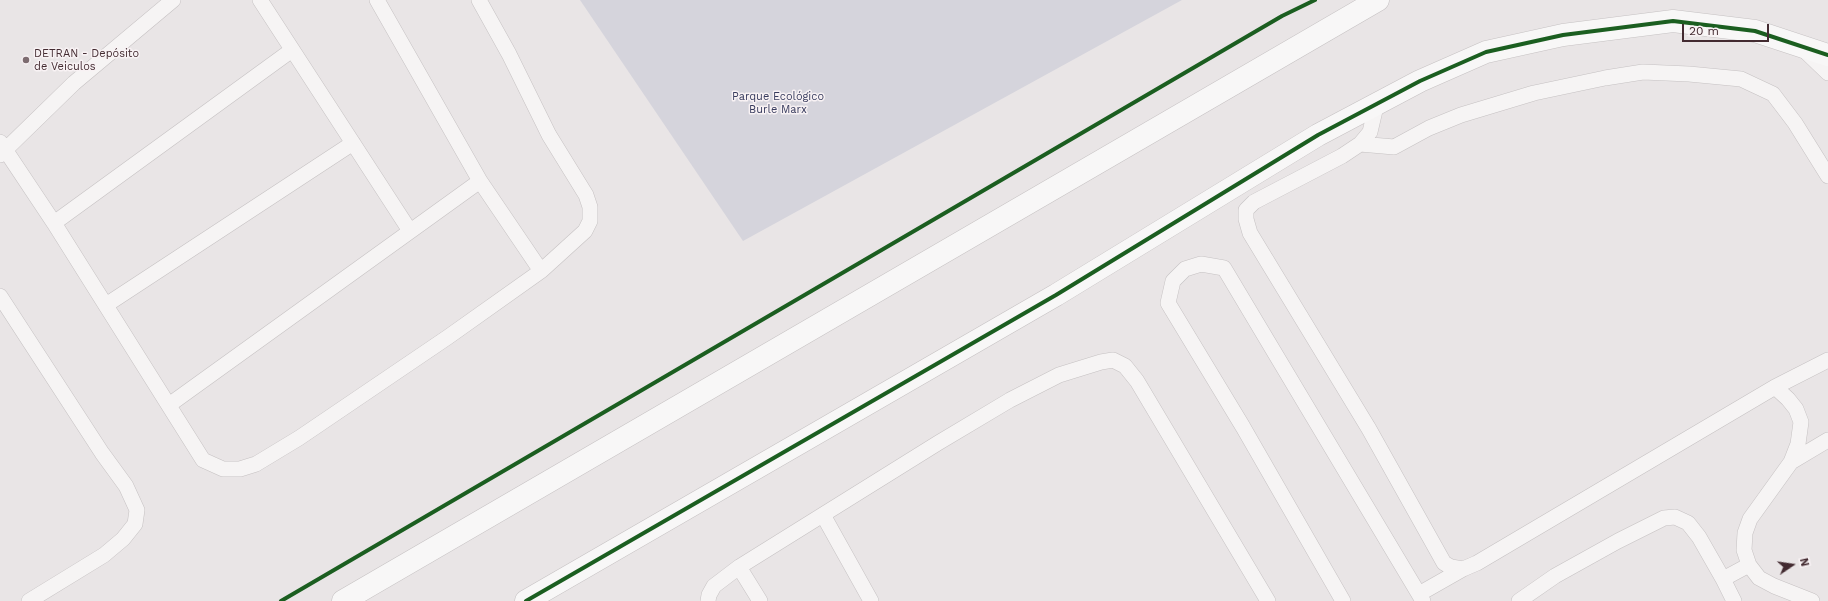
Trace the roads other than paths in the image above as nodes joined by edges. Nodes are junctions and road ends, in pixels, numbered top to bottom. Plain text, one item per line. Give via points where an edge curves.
1 (173, 0) edge
2 (260, 0) edge
3 (377, 0) edge
4 (479, 0) edge
5 (1378, 0) edge
6 (1799, 45) junction
7 (292, 50) junction
8 (1828, 55) edge
9 (1828, 73) edge
10 (1377, 102) junction
11 (354, 143) junction
12 (1360, 144) junction
13 (2, 149) edge
14 (1828, 176) edge
15 (480, 181) junction
16 (54, 222) junction
17 (410, 231) junction
18 (541, 272) junction
19 (0, 296) edge
20 (106, 305) junction
21 (1828, 360) edge
22 (1775, 387) junction
23 (169, 405) junction
24 (1828, 440) edge
25 (1791, 462) junction
26 (823, 515) junction
27 (427, 551) junction
28 (1749, 565) junction
29 (739, 567) junction
30 (1463, 569) junction
31 (1723, 579) junction
32 (1421, 598) edge
33 (29, 601) edge
34 (343, 601) edge
35 (360, 601) edge
36 (526, 601) edge
37 (708, 601) edge
38 (760, 601) edge
39 (871, 601) edge
40 (1268, 601) edge
41 (1343, 601) edge
42 (1519, 601) edge
43 (1734, 601) edge
44 (1812, 601) edge

1 - 13 lane via 74,83
2 - 7 lane
3 - 15 lane
4 - 18 lane via 549,135 580,183 590,207 590,221 585,231
5 - 27 street
6 - 8 street
6 - 9 lane
6 - 10 street via 1756,31 1673,20 1564,35 1486,52
7 - 11 lane
7 - 16 lane
10 - 12 lane via 1370,132
10 - 36 street via 1318,135 1056,295
11 - 17 lane
11 - 20 lane
12 - 14 lane via 1394,147 1429,128 1461,115 1534,93 1643,72 1689,74 1741,79 1773,94 1795,123
12 - 30 lane via 1254,202 1246,210 1248,226 1369,429 1444,563
13 - 16 lane
15 - 17 lane
15 - 18 lane
16 - 20 lane
17 - 23 lane
18 - 23 lane via 409,364 256,464 240,469 223,469 203,460
19 - 33 lane via 126,486 136,510 135,524 123,539 104,555
20 - 23 lane
21 - 22 lane
22 - 25 lane via 1796,409 1801,422 1798,444
22 - 30 lane
24 - 25 lane
25 - 28 lane via 1747,526 1744,550
26 - 29 lane
26 - 39 lane
26 - 40 lane via 990,411 1059,375 1112,360 1125,366 1137,381
27 - 34 street
27 - 35 street
28 - 31 lane
28 - 44 lane via 1760,578
29 - 37 lane via 714,586
29 - 38 lane
30 - 32 lane
31 - 42 lane via 1688,523 1675,517 1664,518 1555,576
31 - 43 lane
32 - 41 lane via 1224,268 1202,264 1186,269 1174,282 1168,303

